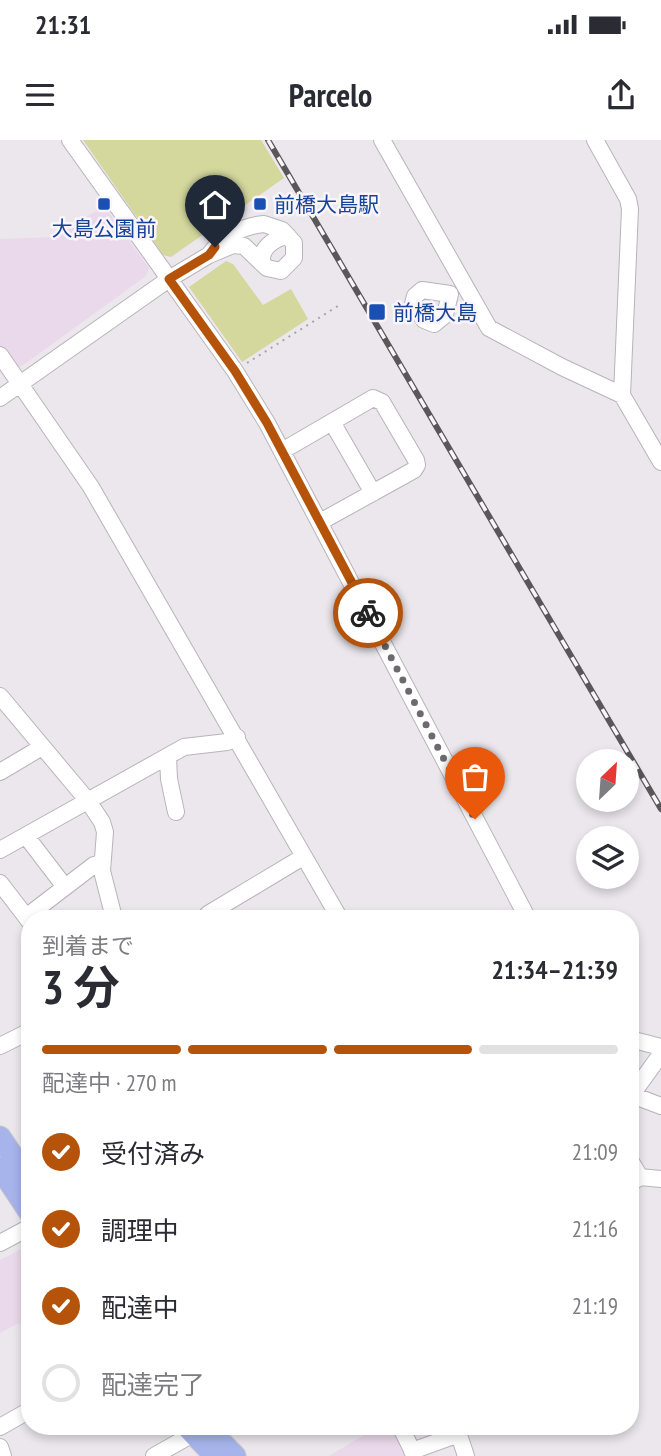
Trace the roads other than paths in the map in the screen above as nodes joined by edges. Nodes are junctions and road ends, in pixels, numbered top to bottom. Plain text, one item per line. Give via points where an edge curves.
1 (70, 140) edge
2 (382, 140) edge
3 (595, 140) edge
4 (288, 236) junction
5 (209, 255) junction
6 (262, 263) junction
7 (169, 279) junction
8 (0, 355) edge
9 (19, 385) junction
10 (622, 395) junction
11 (0, 398) edge
12 (332, 422) junction
13 (282, 451) junction
14 (661, 462) edge
15 (373, 493) junction
16 (320, 522) junction
17 (0, 697) edge
18 (237, 737) junction
19 (42, 747) junction
20 (168, 757) junction
21 (0, 772) edge
22 (88, 800) junction
23 (176, 812) dead end
24 (26, 836) junction
25 (0, 850) edge
26 (303, 857) junction
27 (102, 863) junction
28 (0, 883) edge
29 (65, 887) junction
30 (21, 910) edge
31 (38, 910) edge
32 (112, 910) edge
33 (215, 910) edge
34 (335, 910) edge
35 (523, 910) edge
36 (21, 1036) edge
37 (639, 1041) edge
38 (0, 1046) edge
39 (661, 1047) edge
40 (661, 1054) edge
41 (639, 1085) edge
42 (639, 1099) edge
43 (661, 1106) edge
44 (0, 1138) edge
45 (0, 1168) edge
46 (21, 1168) edge
47 (661, 1179) edge
48 (639, 1181) edge
49 (21, 1200) edge
50 (21, 1232) edge
51 (0, 1243) edge
52 (21, 1415) edge
53 (0, 1427) edge
54 (186, 1435) edge
55 (199, 1435) edge
56 (204, 1435) edge
57 (404, 1435) edge
58 (448, 1435) edge
59 (460, 1435) edge
60 (0, 1447) edge
61 (413, 1453) edge
62 (3, 1456) edge
63 (154, 1456) edge
64 (215, 1456) edge
65 (235, 1456) edge
66 (466, 1456) edge

1 - 7 street
2 - 10 street via 432,223 457,290 489,328
3 - 10 street via 630,209
4 - 5 street via 276,227 251,225
4 - 6 street via 278,237 268,246
4 - 6 street via 296,252 291,263 276,272
5 - 6 street via 229,246 244,246
5 - 7 street
7 - 9 street
7 - 13 street via 235,371
8 - 9 street
9 - 11 street
9 - 18 street via 91,486
10 - 14 street
12 - 13 street
12 - 15 street
12 - 15 street via 370,399 379,400 416,460 414,470
13 - 16 street
15 - 16 street
16 - 35 street
17 - 19 street
18 - 20 street via 187,746
18 - 26 street
19 - 21 street
19 - 22 street
20 - 22 street
20 - 23 street
22 - 24 street
22 - 27 street via 105,828
24 - 25 street
24 - 29 street
26 - 33 street
26 - 34 street
27 - 29 street
27 - 32 street
28 - 30 street
29 - 31 street
36 - 38 street
37 - 39 street
40 - 41 street
42 - 43 street
44 - 46 main road
45 - 49 main road
47 - 48 street
50 - 51 street
52 - 53 street
54 - 63 street
55 - 64 main road
56 - 65 main road
57 - 61 street
58 - 61 street
59 - 66 street
60 - 62 street

